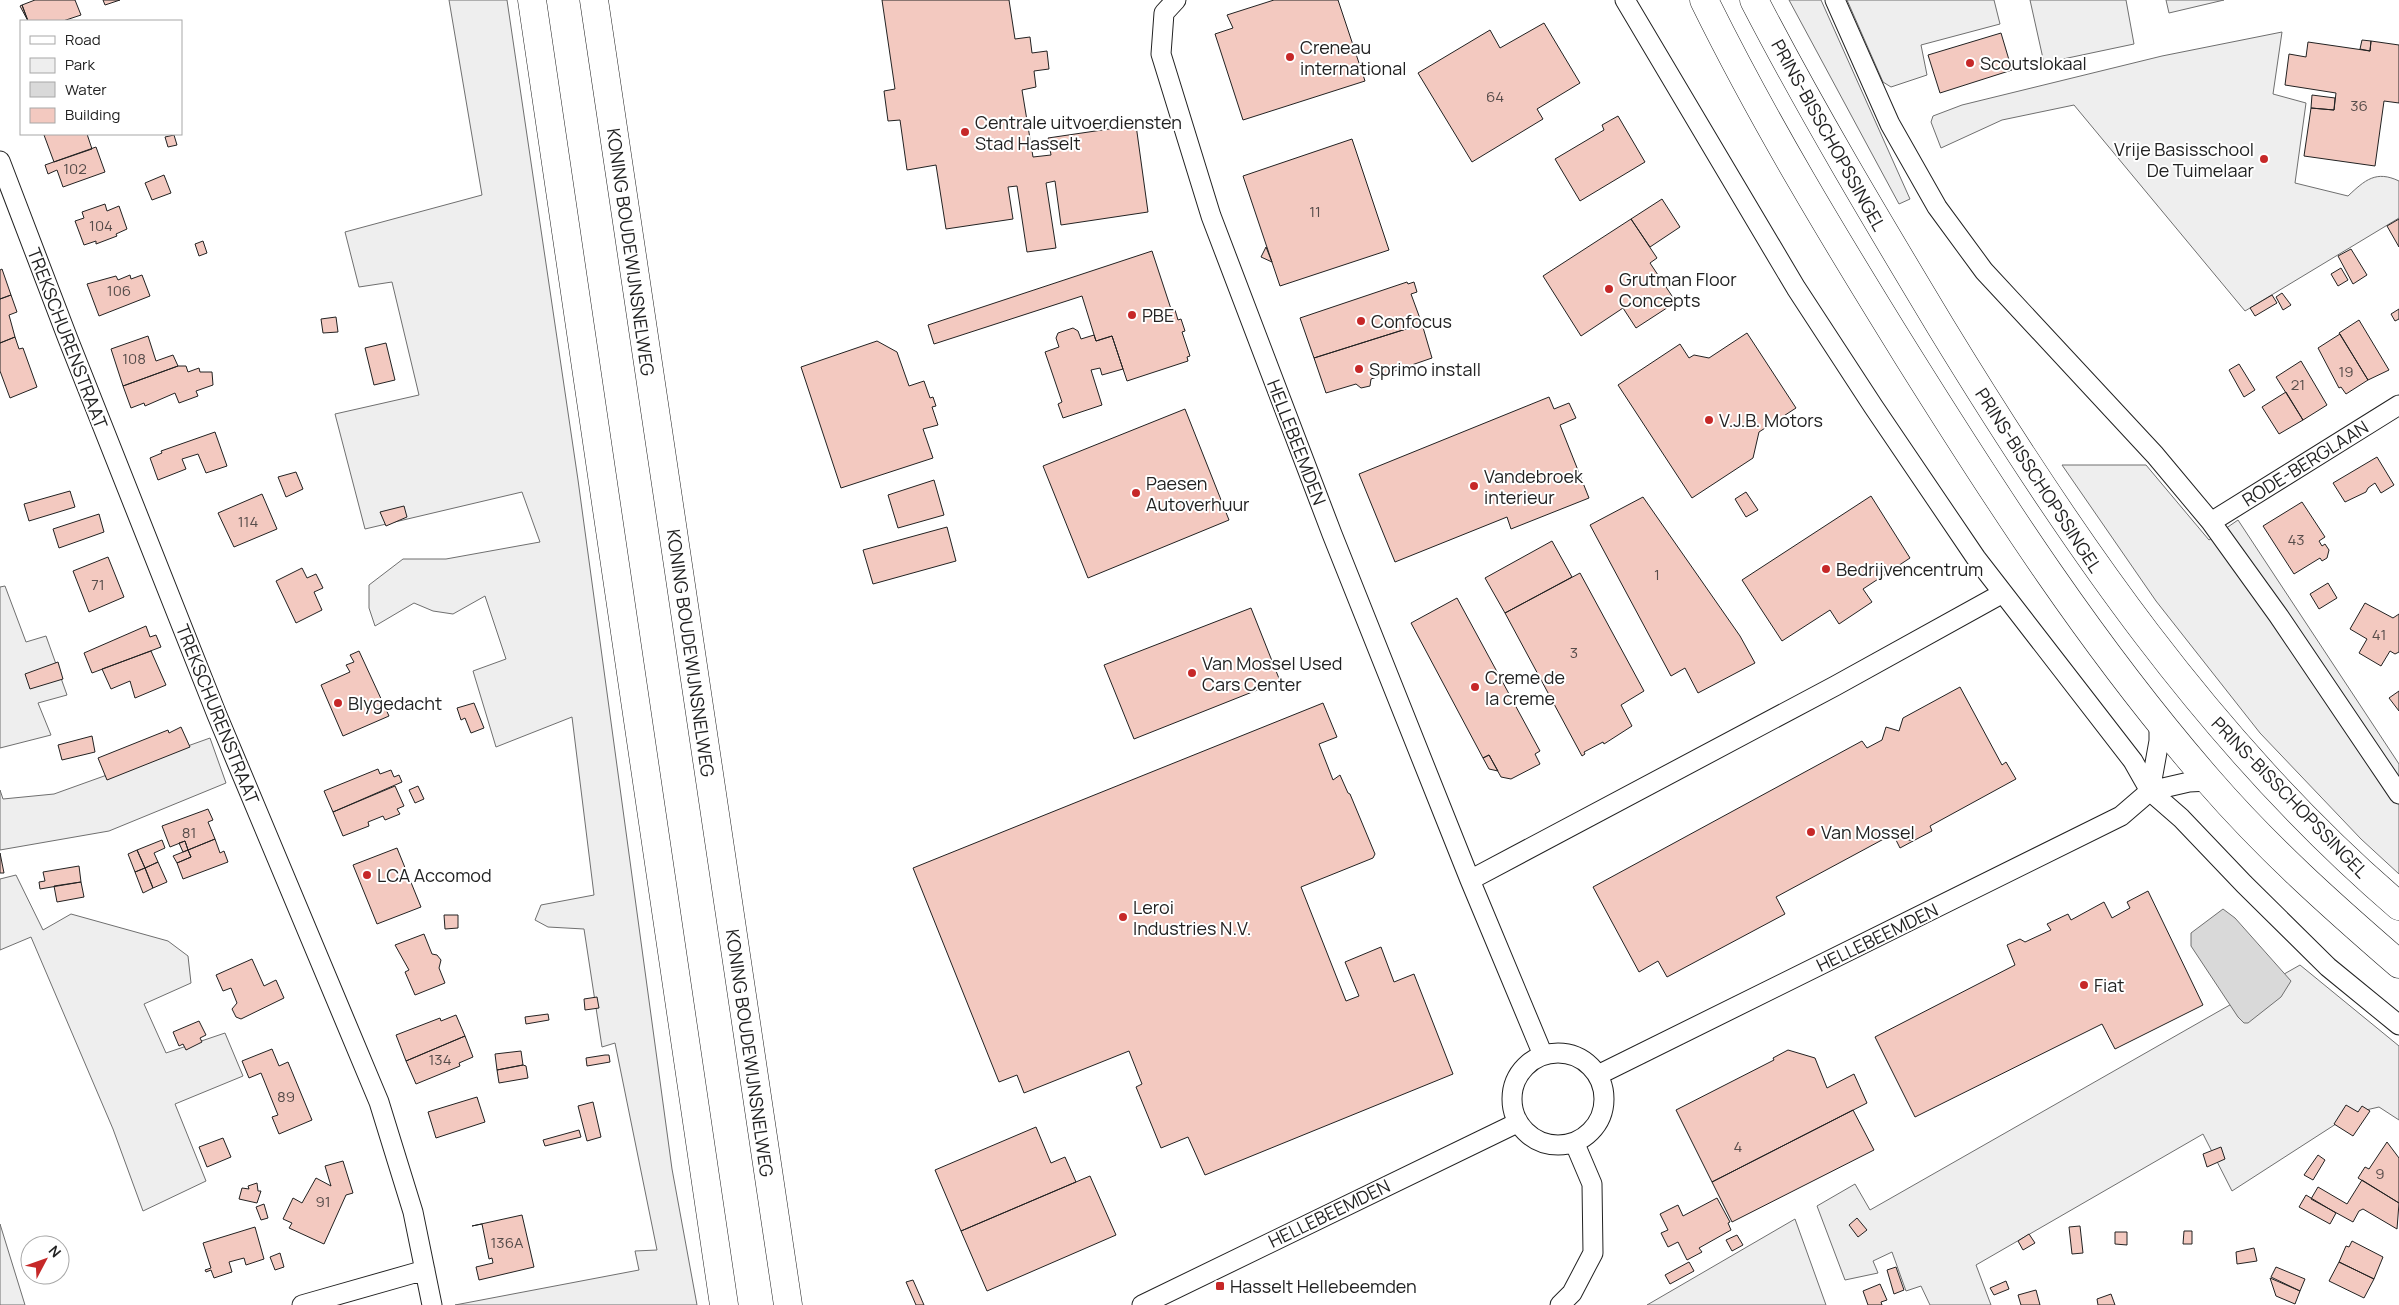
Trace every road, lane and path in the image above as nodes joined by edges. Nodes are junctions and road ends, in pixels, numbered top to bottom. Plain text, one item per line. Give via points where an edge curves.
1 (532, 0) edge
2 (594, 0) edge
3 (1176, 0) edge
4 (1624, 0) edge
5 (1704, 0) edge
6 (1754, 0) edge
7 (1835, 0) edge
8 (0, 160) edge
9 (2399, 405) edge
10 (2211, 522) junction
11 (2003, 593) junction
12 (2159, 720) junction
13 (2209, 781) junction
14 (2150, 792) junction
15 (2399, 794) edge
16 (1470, 880) junction
17 (2399, 906) edge
18 (2399, 964) edge
19 (2399, 1026) edge
20 (1543, 1055) junction
21 (1598, 1075) junction
22 (1517, 1123) junction
23 (1575, 1144) junction
24 (425, 1270) junction
25 (302, 1305) edge
26 (432, 1305) edge
27 (724, 1305) edge
28 (788, 1305) edge
29 (1142, 1305) edge
30 (1560, 1305) edge

1 - 27 highway
2 - 28 highway, KONING BOUDEWIJNSNELWEG
3 - 16 street, HELLEBEEMDEN via 1164,13 1161,54 1211,216 1332,534
4 - 11 street via 1796,288 1953,526
5 - 12 highway via 1727,48 1851,265 1978,470 2107,653
6 - 17 highway, PRINS-BISSCHOPSSINGEL via 1869,208 1999,421 2105,580 2222,729 2356,868
7 - 10 street via 1890,124 1938,207 1984,271 2155,455
8 - 24 street, TREKSCHURENSTRAAT via 213,706 379,1102 413,1212
9 - 10 street, RODE-BERGLAAN
10 - 15 street
11 - 14 street via 2133,761
11 - 16 street
12 - 13 highway
12 - 14 street via 2158,749
13 - 14 street via 2189,782
13 - 18 highway via 2317,893
14 - 19 street via 2181,818 2328,967
14 - 21 street, HELLEBEEMDEN via 2121,816
16 - 20 street, HELLEBEEMDEN
20 - 21 street via 1558,1052 1574,1055 1588,1063
20 - 22 street via 1526,1065 1514,1082 1511,1103
21 - 23 street via 1605,1094 1603,1115 1592,1132
22 - 23 street via 1532,1139 1553,1146
22 - 29 street, HELLEBEEMDEN
23 - 30 street via 1592,1184 1593,1253 1572,1293
24 - 25 street
24 - 26 street, TREKSCHURENSTRAAT

